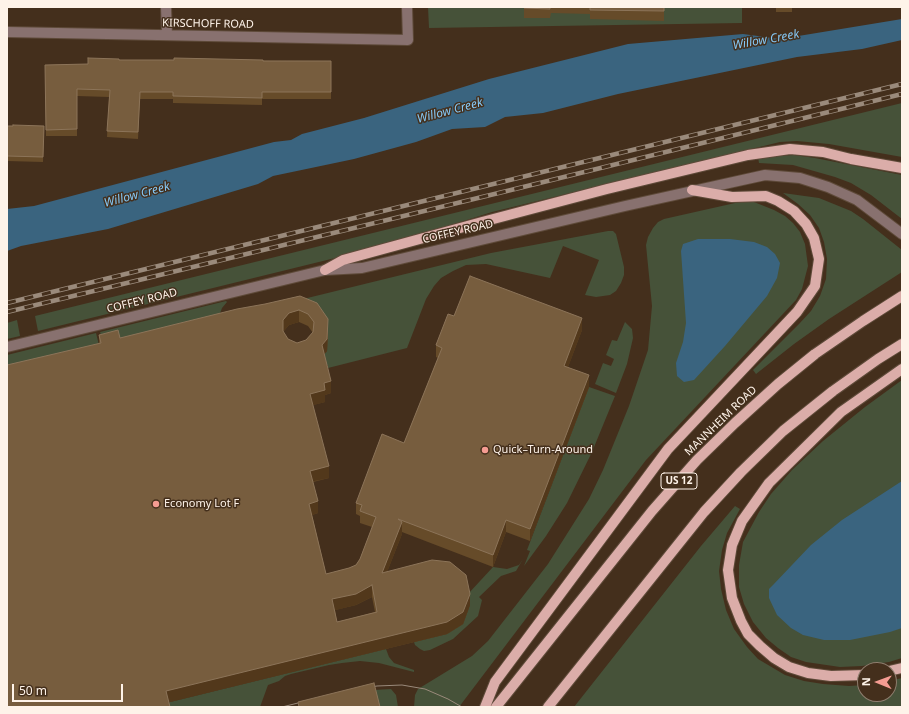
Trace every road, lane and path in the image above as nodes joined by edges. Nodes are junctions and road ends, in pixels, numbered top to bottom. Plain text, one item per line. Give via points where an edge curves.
1 (166, 7) edge
2 (407, 7) edge
3 (7, 32) edge
4 (167, 35) junction
5 (902, 168) edge
6 (692, 190) junction
7 (902, 234) edge
8 (325, 270) junction
9 (902, 296) edge
10 (902, 344) edge
11 (7, 347) edge
12 (902, 369) edge
13 (857, 675) edge
14 (485, 707) edge
15 (496, 707) edge
16 (548, 707) edge

1 - 4 street
2 - 4 street, KIRSCHOFF ROAD via 408,40
3 - 4 street, KIRSCHOFF ROAD
5 - 8 main road via 823,152 790,149 748,155 475,224 343,260
6 - 7 street, COFFEY ROAD via 765,175 800,178 857,200
6 - 8 street, COFFEY ROAD via 362,268
6 - 14 main road via 732,197 766,196 794,211 814,238 819,259 815,286 797,312 668,449 495,682
8 - 11 street, COFFEY ROAD
9 - 15 main road, MANNHEIM ROAD / US 12 via 815,354 778,384 697,460 652,511
10 - 16 main road via 833,391 783,431 741,472 704,512
12 - 13 main road via 841,412 769,483 742,521 732,545 728,570 732,598 741,621 748,634 774,658 789,667 808,673

